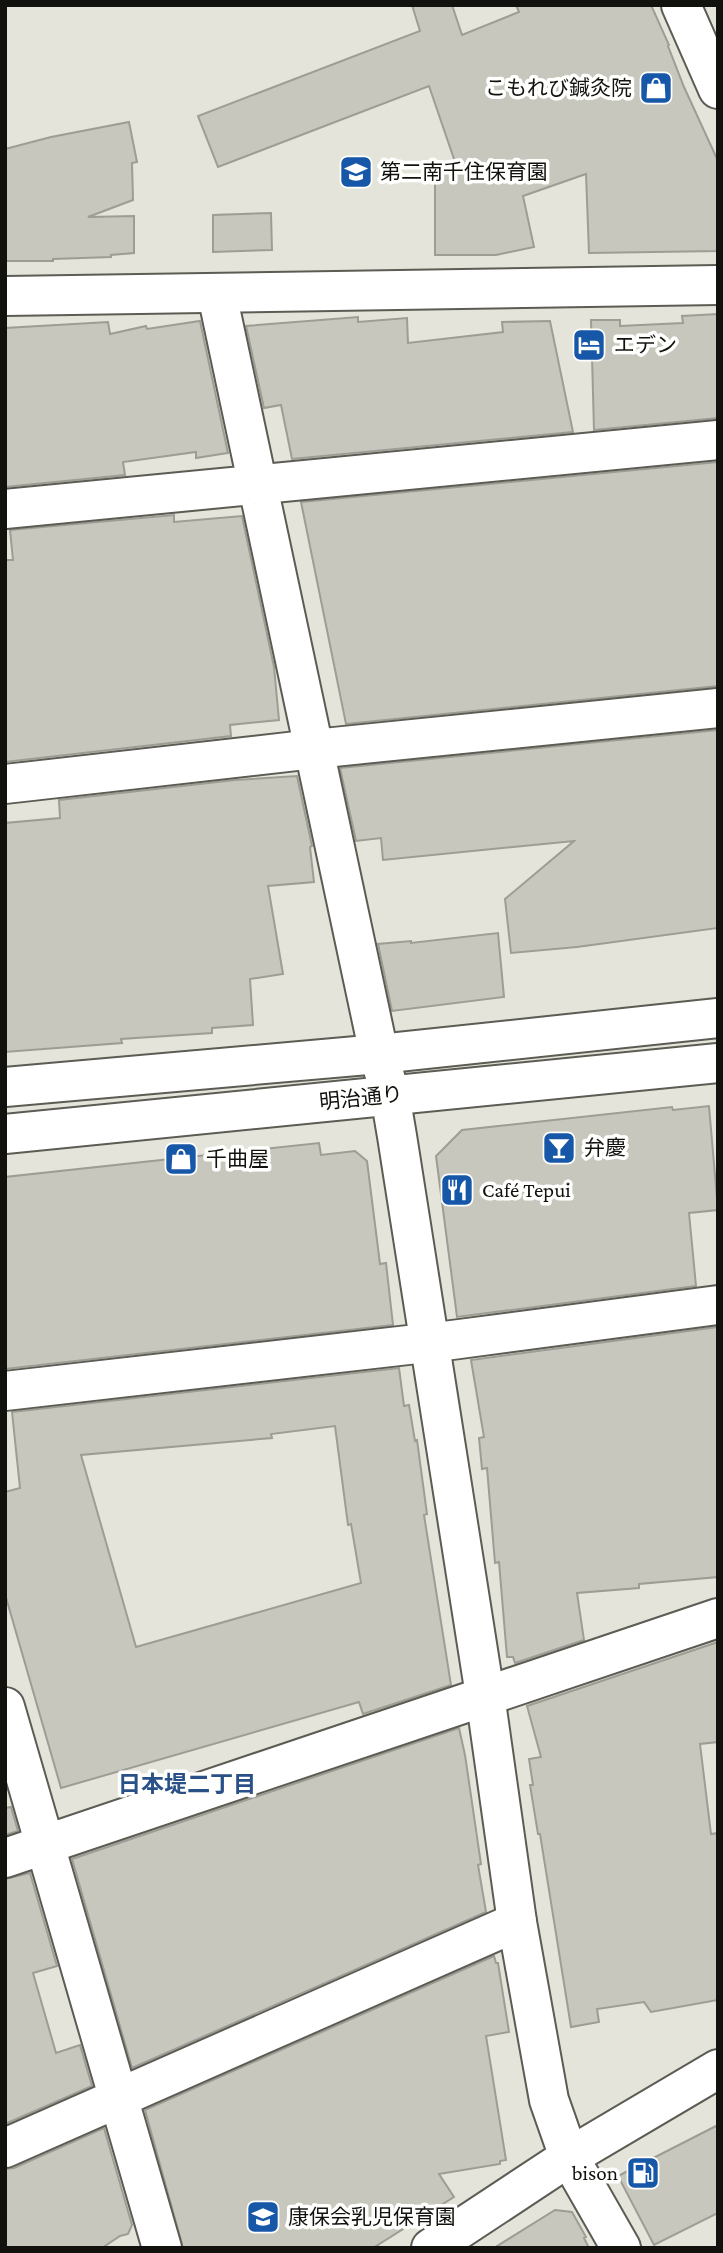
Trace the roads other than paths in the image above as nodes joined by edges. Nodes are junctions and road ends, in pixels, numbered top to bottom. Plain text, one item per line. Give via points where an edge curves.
1 (681, 5) edge
2 (718, 89) edge
3 (718, 285) edge
4 (217, 294) junction
5 (5, 296) edge
6 (718, 440) edge
7 (258, 486) junction
8 (5, 509) edge
9 (718, 708) edge
10 (314, 749) junction
11 (5, 784) edge
12 (718, 1017) edge
13 (379, 1054) junction
14 (718, 1063) edge
15 (5, 1087) edge
16 (390, 1095) junction
17 (5, 1134) edge
18 (718, 1305) edge
19 (429, 1342) junction
20 (5, 1391) edge
21 (718, 1618) edge
22 (485, 1695) junction
23 (5, 1707) edge
24 (46, 1845) junction
25 (5, 1858) edge
26 (517, 1922) junction
27 (718, 2069) edge
28 (119, 2097) junction
29 (5, 2148) edge
30 (569, 2157) junction
31 (162, 2248) edge
32 (431, 2248) edge
33 (621, 2248) edge

1 - 2 street
3 - 4 street
4 - 5 street
4 - 7 street
6 - 7 street
7 - 8 street
7 - 10 street
9 - 10 street
10 - 11 street
10 - 13 street
12 - 13 street, 明治通り
13 - 15 street, 明治通り
13 - 16 street
14 - 16 street, 明治通り
16 - 17 street, 明治通り
16 - 19 street
18 - 19 street
19 - 20 street
19 - 22 street
21 - 22 street
22 - 24 street
22 - 26 street
23 - 24 street
24 - 25 street
24 - 28 street
26 - 28 street
26 - 30 street via 549,2100
27 - 30 street
28 - 29 street
28 - 31 street
30 - 32 street
30 - 33 street

